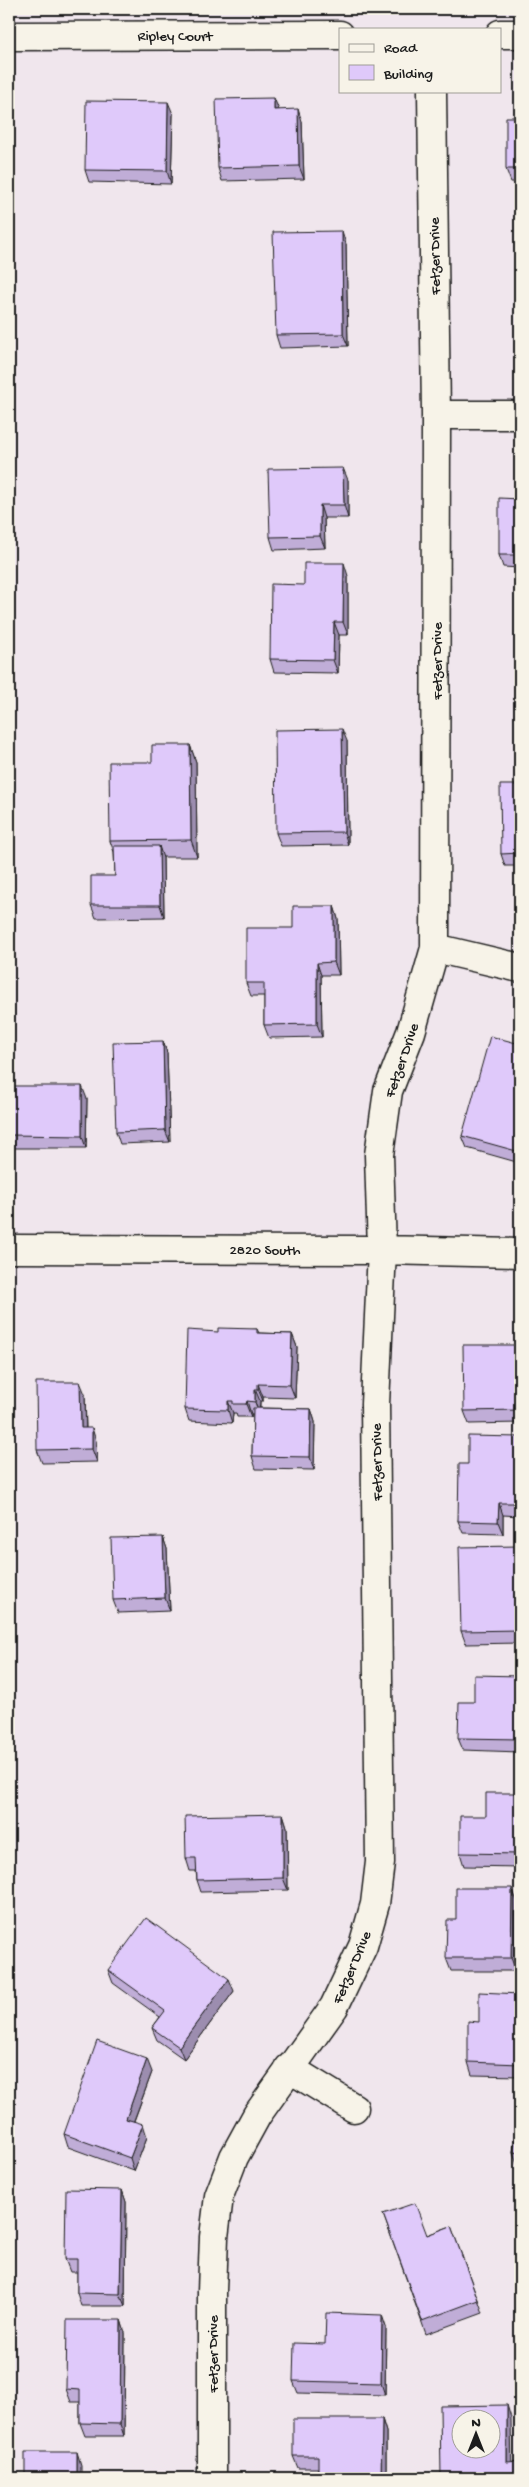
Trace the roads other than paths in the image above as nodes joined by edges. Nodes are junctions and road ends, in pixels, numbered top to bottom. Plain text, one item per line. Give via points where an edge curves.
1 (502, 34) edge
2 (520, 34) edge
3 (339, 35) edge
4 (9, 36) edge
5 (432, 92) edge
6 (436, 415) junction
7 (520, 415) edge
8 (435, 948) junction
9 (520, 968) edge
10 (9, 1249) edge
11 (382, 1250) junction
12 (520, 1254) edge
13 (289, 2068) junction
14 (354, 2108) dead end
15 (212, 2478) edge

1 - 2 street
3 - 4 street, Ripley Court
5 - 6 street, Fetzer Drive
6 - 7 street
6 - 8 street, Fetzer Drive
8 - 9 street
8 - 11 street, Fetzer Drive via 411,1032 388,1091 379,1155
10 - 11 street, 2820 South
11 - 12 street, 2820 South
11 - 13 street, Fetzer Drive via 375,1404 380,1862 375,1904 363,1946 334,2007
13 - 14 street
13 - 15 street, Fetzer Drive via 257,2115 234,2157 219,2196 212,2292

